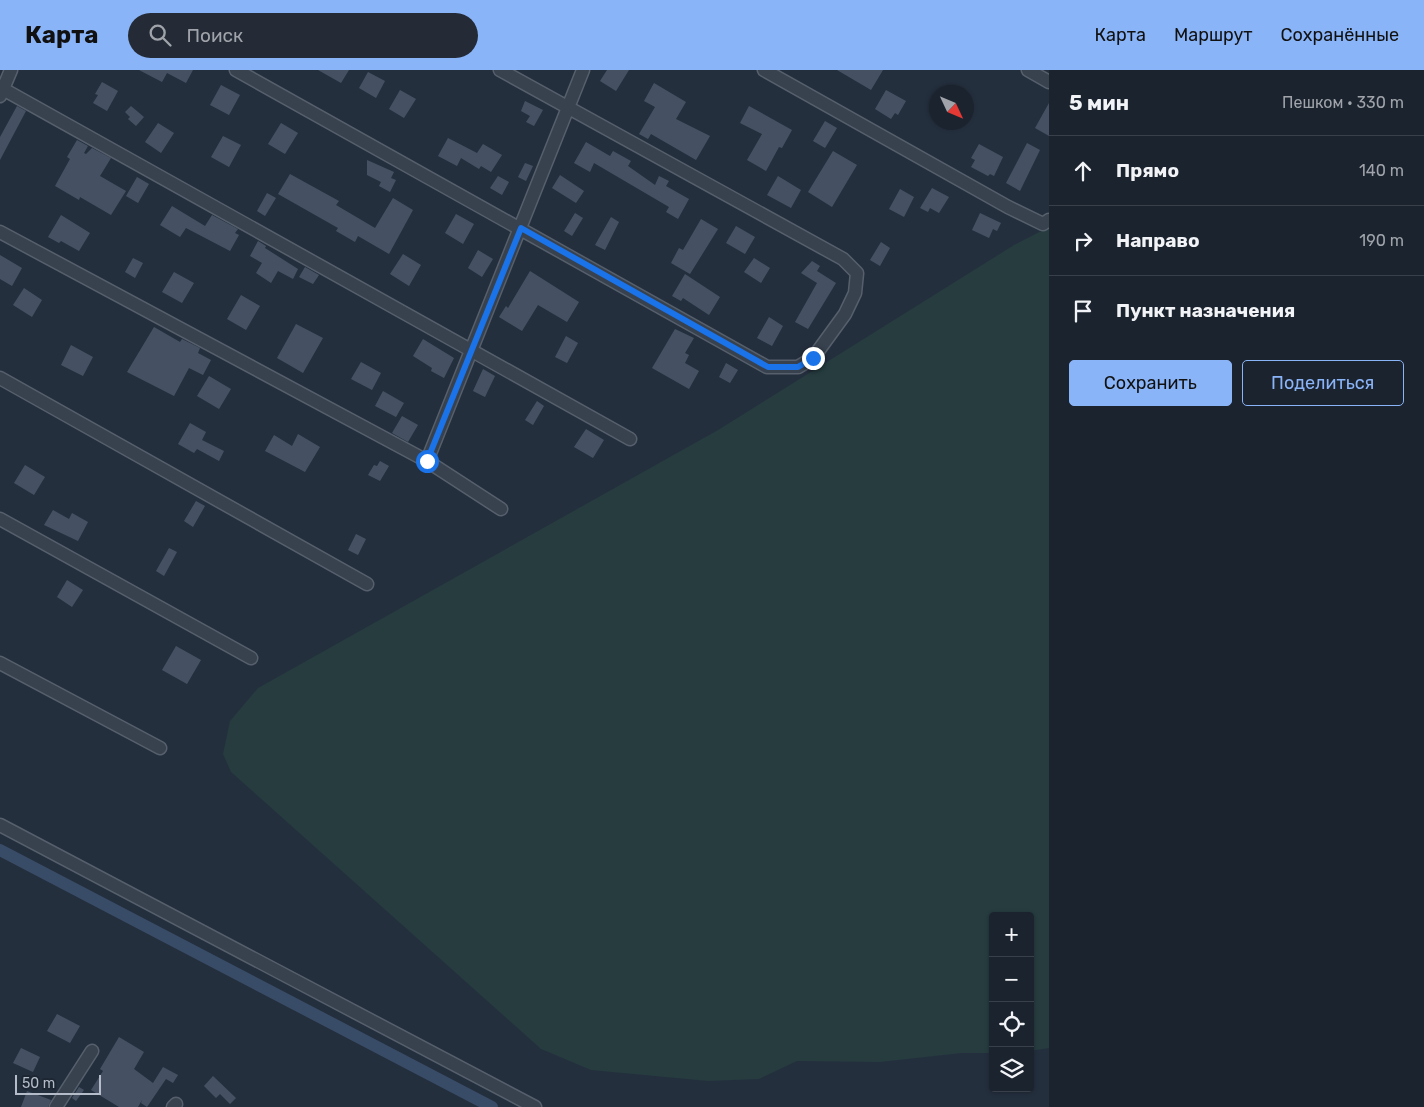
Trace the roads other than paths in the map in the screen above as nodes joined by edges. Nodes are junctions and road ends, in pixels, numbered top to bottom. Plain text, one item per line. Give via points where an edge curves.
1 (10, 70) edge
2 (236, 70) edge
3 (500, 70) edge
4 (583, 70) edge
5 (764, 70) edge
6 (1028, 70) edge
7 (1049, 82) edge
8 (1, 93) edge
9 (568, 108) junction
10 (1049, 220) edge
11 (521, 228) junction
12 (0, 232) edge
13 (472, 351) junction
14 (0, 378) edge
15 (630, 439) dead end
16 (427, 461) junction
17 (501, 509) dead end
18 (0, 519) edge
19 (367, 584) dead end
20 (251, 658) dead end
21 (0, 663) edge
22 (160, 748) dead end
23 (0, 825) edge
24 (92, 1051) dead end
25 (56, 1107) edge
26 (535, 1107) edge

1 - 8 street
2 - 11 street
3 - 9 street
4 - 9 street
5 - 10 street via 1008,207 1043,224
6 - 7 street
8 - 13 street
9 - 11 street
9 - 11 street via 844,259 857,273 855,293 845,314 813,358 798,367 768,367
11 - 13 street
12 - 16 street
13 - 15 street
13 - 16 street
14 - 19 street
16 - 17 street
18 - 20 street
21 - 22 street
23 - 26 street
24 - 25 street

